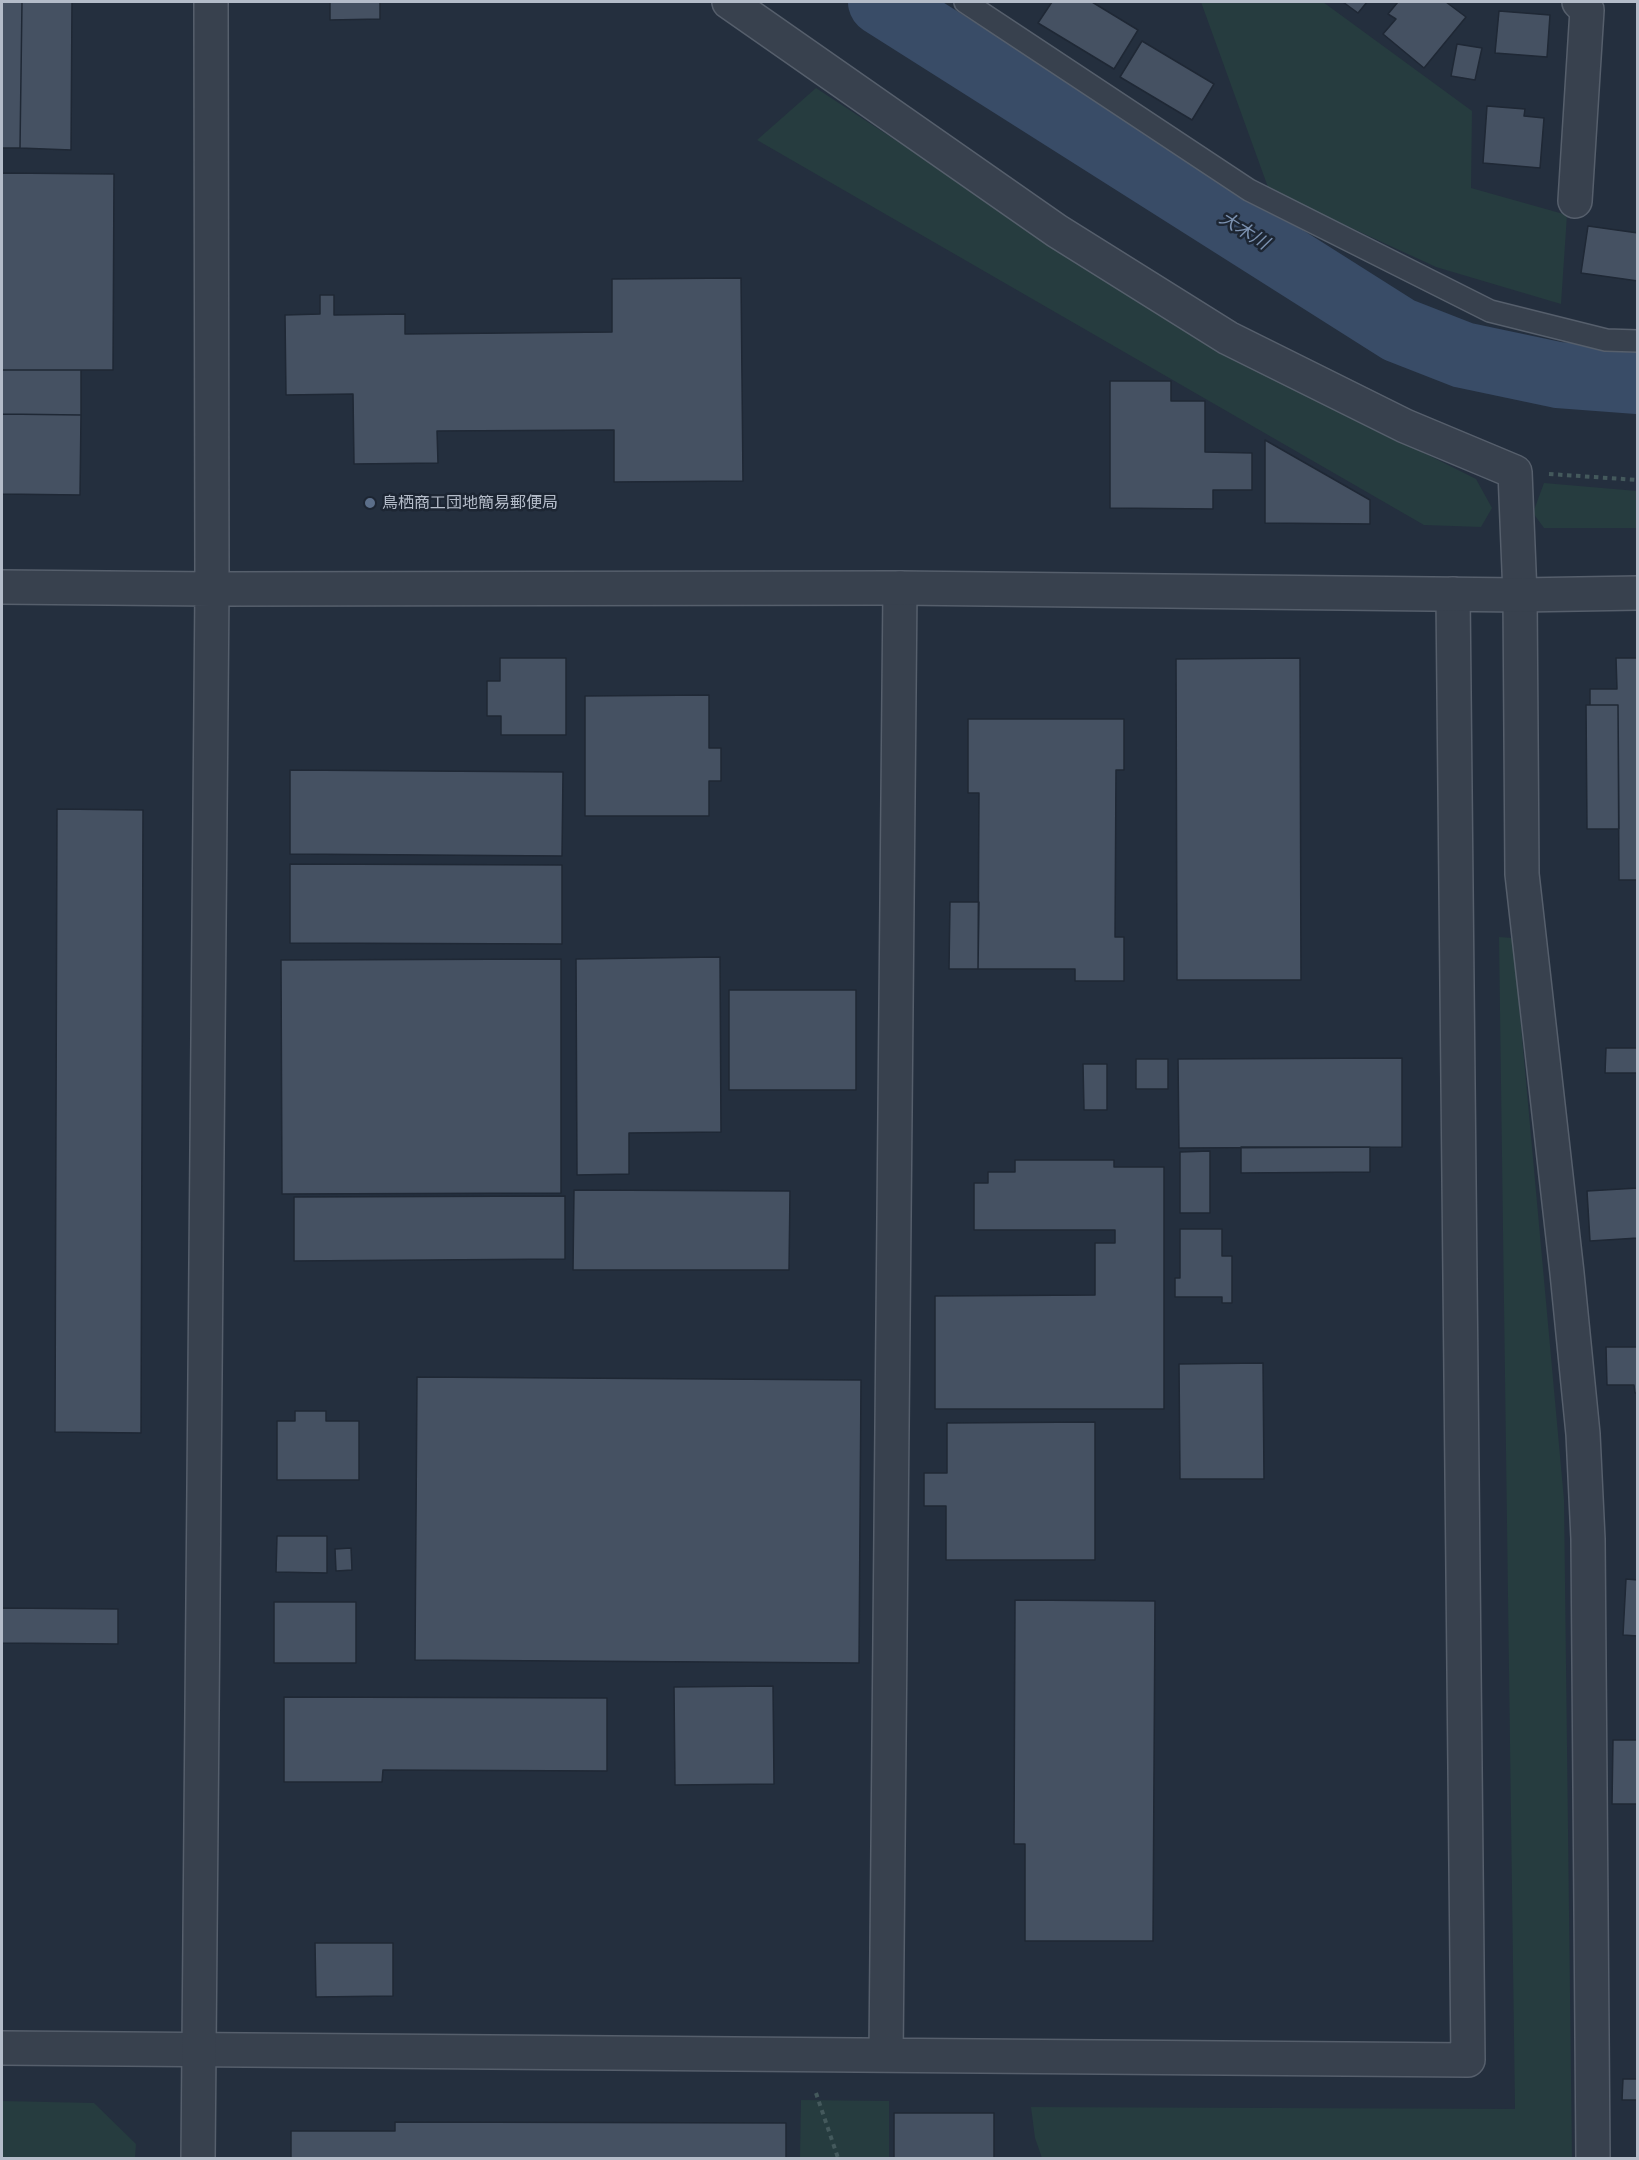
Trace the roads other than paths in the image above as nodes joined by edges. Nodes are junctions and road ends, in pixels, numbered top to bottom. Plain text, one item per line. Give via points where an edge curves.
1 (211, 2) edge
2 (729, 2) edge
3 (965, 2) edge
4 (1579, 2) edge
5 (1575, 201) dead end
6 (1638, 342) edge
7 (2, 587) edge
8 (900, 588) junction
9 (212, 589) junction
10 (1638, 592) edge
11 (1453, 594) junction
12 (1520, 595) junction
13 (2, 2048) edge
14 (199, 2049) junction
15 (886, 2055) junction
16 (198, 2158) edge
17 (1593, 2158) edge

1 - 9 street
2 - 12 street via 1057,231 1228,338 1405,426 1515,472
3 - 6 lane via 1249,190 1490,311 1606,340
4 - 5 street via 1587,10
7 - 9 street
8 - 9 street
8 - 11 street
8 - 15 street
9 - 14 street
10 - 12 street
11 - 12 street
11 - 15 street via 1468,2060
12 - 17 street via 1522,874 1583,1434 1588,1539
13 - 14 street
14 - 15 street
14 - 16 street

